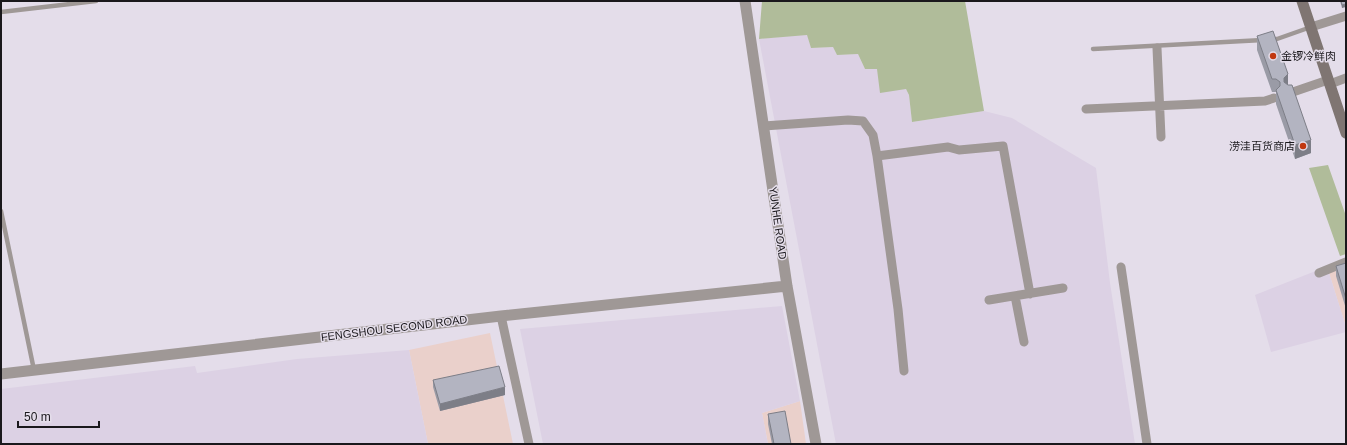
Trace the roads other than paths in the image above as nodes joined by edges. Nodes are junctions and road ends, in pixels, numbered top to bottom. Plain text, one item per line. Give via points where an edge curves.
1 (96, 1) edge
2 (745, 1) edge
3 (1302, 1) edge
4 (1, 12) edge
5 (1346, 16) edge
6 (1311, 27) junction
7 (1157, 48) dead end
8 (1093, 49) dead end
9 (1346, 78) edge
10 (1329, 82) junction
11 (1290, 92) edge
12 (1274, 98) dead end
13 (1160, 105) junction
14 (1086, 109) dead end
15 (764, 126) junction
16 (1346, 133) edge
17 (1161, 137) dead end
18 (877, 156) junction
19 (1, 211) edge
20 (1346, 262) edge
21 (1122, 267) dead end
22 (1319, 273) dead end
23 (787, 286) junction
24 (1064, 288) dead end
25 (1030, 294) junction
26 (1015, 296) junction
27 (989, 300) dead end
28 (501, 316) junction
29 (1024, 342) dead end
30 (34, 370) junction
31 (904, 371) dead end
32 (1, 374) edge
33 (529, 444) edge
34 (816, 444) edge
35 (1147, 444) edge

1 - 4 lane
2 - 15 street, YUNHE ROAD
3 - 6 main road
5 - 6 street
6 - 8 lane via 1277,39
6 - 10 main road
7 - 13 street
9 - 10 street
10 - 11 street
10 - 16 main road
12 - 13 street via 1265,101
13 - 14 street
13 - 17 street
15 - 18 street via 863,121 873,135
15 - 23 street, YUNHE ROAD
18 - 25 street via 948,147 959,150 1003,146
18 - 31 street
19 - 30 lane
20 - 22 street
21 - 35 street
23 - 28 street, FENGSHOU SECOND ROAD
23 - 34 street, YUNHE ROAD
24 - 25 street
25 - 26 street
26 - 27 street
26 - 29 street
28 - 30 street, FENGSHOU SECOND ROAD
28 - 33 street
30 - 32 street, FENGSHOU SECOND ROAD

